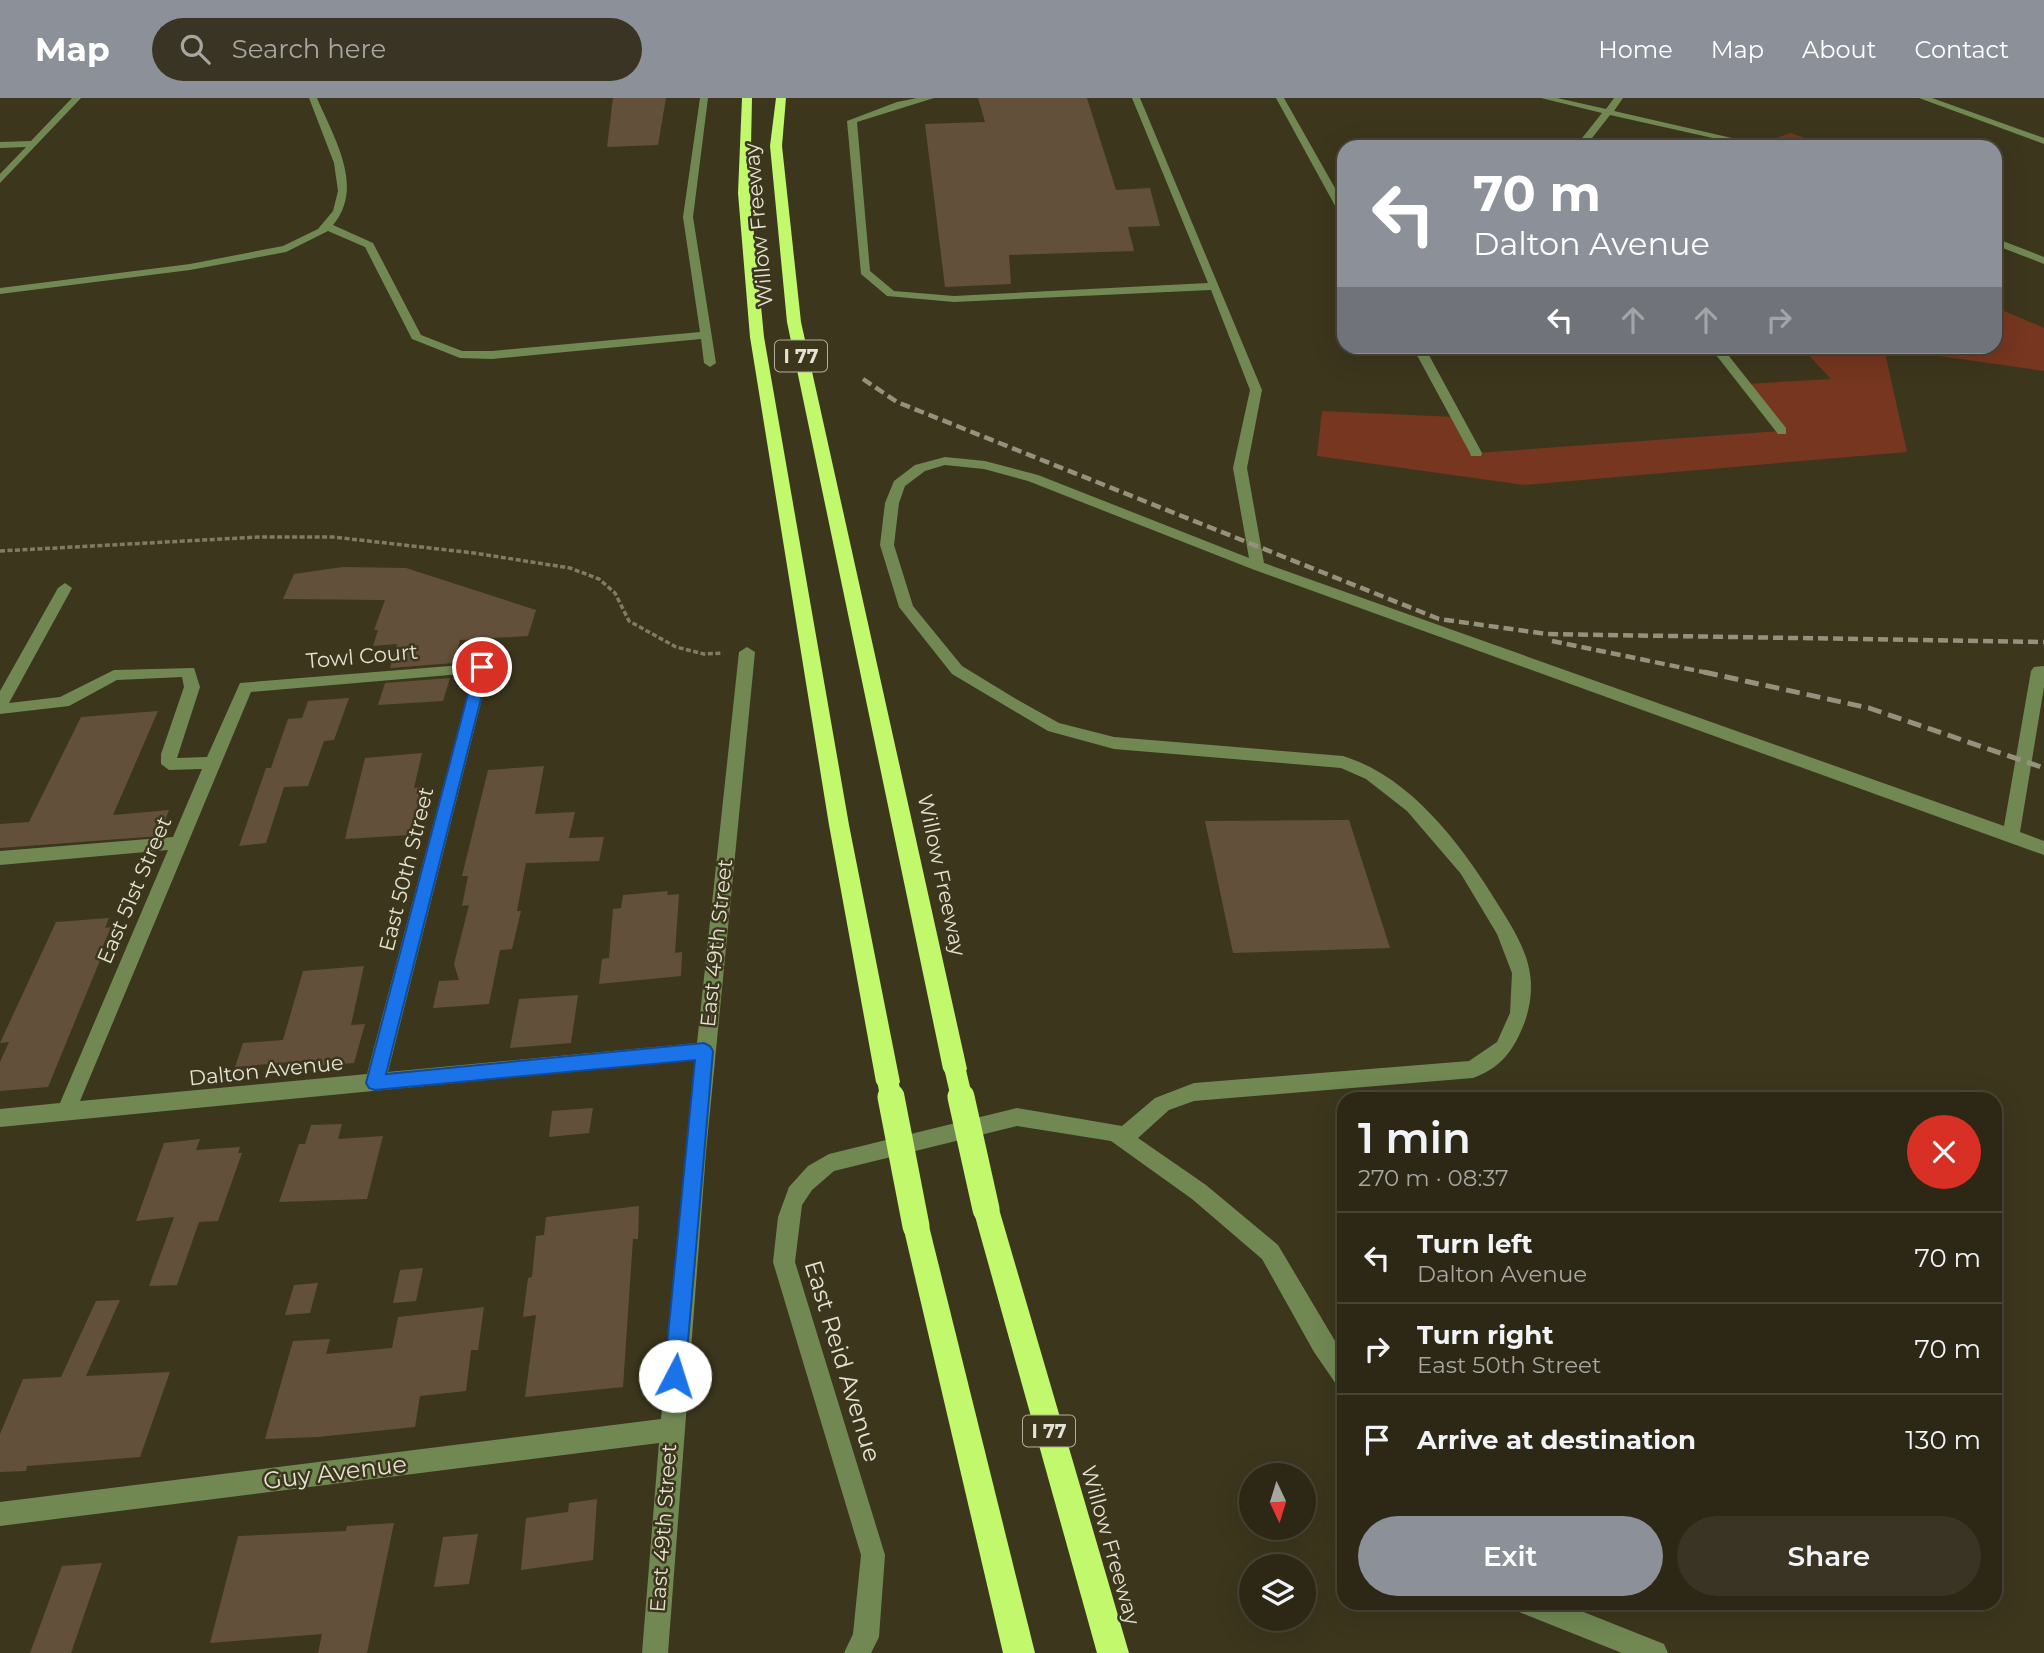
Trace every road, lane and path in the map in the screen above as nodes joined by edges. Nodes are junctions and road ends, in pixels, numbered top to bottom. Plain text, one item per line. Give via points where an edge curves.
1 (77, 98) edge
2 (313, 98) edge
3 (704, 98) edge
4 (747, 98) edge
5 (782, 98) edge
6 (930, 98) edge
7 (1136, 98) edge
8 (1280, 98) edge
9 (1545, 98) edge
10 (1619, 98) edge
11 (1923, 98) edge
12 (1609, 111) junction
13 (2042, 139) edge
14 (1586, 140) edge
15 (1735, 140) edge
16 (34, 144) junction
17 (0, 145) edge
18 (0, 180) edge
19 (1337, 200) edge
20 (326, 226) junction
21 (2002, 244) edge
22 (2044, 261) edge
23 (1215, 286) junction
24 (0, 291) edge
25 (706, 335) junction
26 (1426, 354) edge
27 (1720, 354) edge
28 (710, 363) dead end
29 (1782, 431) dead end
30 (1476, 453) dead end
31 (0, 551) edge
32 (1257, 566) junction
33 (65, 588) dead end
34 (747, 652) dead end
35 (723, 653) dead end
36 (482, 667) joint
37 (2044, 671) edge
38 (245, 687) joint
39 (0, 707) edge
40 (213, 763) junction
41 (2011, 835) junction
42 (178, 843) junction
43 (2044, 848) edge
44 (0, 858) edge
45 (704, 1051) junction
46 (375, 1083) junction
47 (66, 1112) junction
48 (0, 1118) edge
49 (1122, 1139) junction
50 (1337, 1366) edge
51 (670, 1430) junction
52 (0, 1514) edge
53 (1546, 1610) edge
54 (655, 1653) edge
55 (857, 1653) edge
56 (1019, 1653) edge
57 (1113, 1653) edge
58 (1655, 1653) edge

1 - 16 street
2 - 20 street via 339,163 343,191 338,212
3 - 25 street via 688,217
4 - 56 highway, Willow Freeway / I 77, bridge via 744,193 757,337 839,825 916,1226
5 - 57 highway, Willow Freeway / I 77, bridge via 776,146 794,322 986,1209
6 - 23 street via 852,121 865,272 891,294 954,299
7 - 23 street
8 - 19 street
9 - 12 street
10 - 12 street
11 - 13 street
12 - 14 street
12 - 15 street
16 - 17 street
16 - 18 street
20 - 24 street via 285,249 190,267
20 - 25 street via 369,245 416,337 460,354
21 - 22 street
23 - 32 street via 1255,390 1240,468
25 - 28 street
26 - 30 street
27 - 29 street
31 - 35 path via 333,537 474,553 570,568 599,579 614,593 629,621 676,647
32 - 41 street
32 - 49 street via 1033,478 985,465 946,461 920,468 899,484 892,503 887,545 906,607 957,670 1054,727 1114,743 1343,762 1372,775 1413,807 1467,869 1505,932 1521,973 1520,1013 1504,1048 1473,1069 1194,1092 1163,1104
33 - 39 street
34 - 45 street, East 49th Street
36 - 38 street, Towl Court
36 - 46 street, East 50th Street
37 - 41 street via 2039,671
38 - 40 street, East 51st Street
39 - 40 street via 62,702 114,675 189,671 192,687 169,764
40 - 42 street, East 51st Street
41 - 43 street
42 - 44 street
42 - 47 street, East 51st Street
45 - 46 street, Dalton Avenue
45 - 51 street, East 49th Street
46 - 47 street, Dalton Avenue
47 - 48 street, Dalton Avenue
49 - 50 street via 1199,1192 1270,1252
49 - 55 street, East Reid Avenue via 1115,1133 1017,1117 829,1163 803,1180 789,1213 784,1262 873,1555 866,1637
51 - 52 street, Guy Avenue
51 - 54 street, East 49th Street
53 - 58 street

